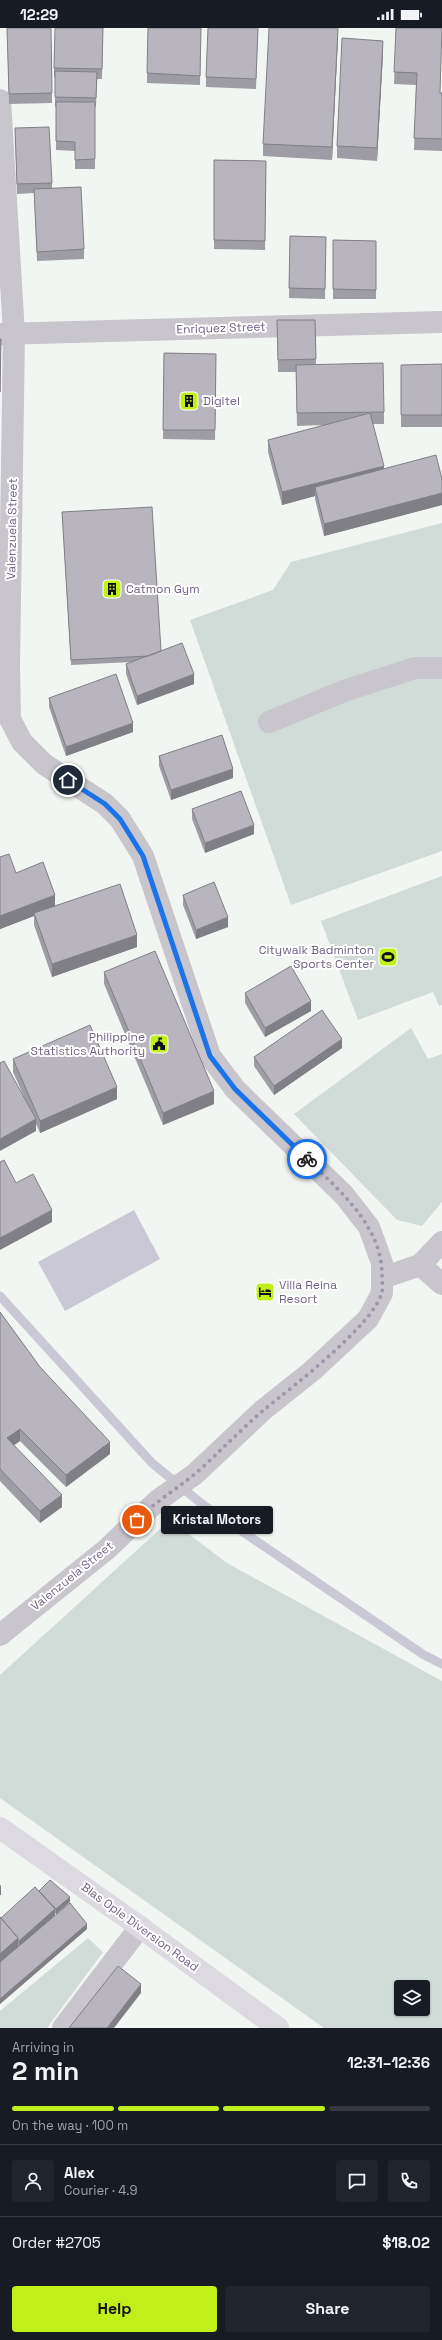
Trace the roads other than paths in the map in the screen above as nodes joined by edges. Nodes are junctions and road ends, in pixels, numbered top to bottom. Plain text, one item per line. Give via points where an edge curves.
1 (0, 100) edge
2 (442, 322) edge
3 (7, 334) edge
4 (6, 525) edge
5 (442, 668) edge
6 (5, 716) edge
7 (269, 722) dead end
8 (442, 1242) edge
9 (420, 1265) junction
10 (382, 1278) junction
11 (442, 1284) edge
12 (0, 1634) edge
13 (0, 1828) edge
14 (140, 1927) junction
15 (63, 2028) edge
16 (278, 2028) edge

1 - 3 street, Valenzuela Street
2 - 3 street, Enriquez Street
3 - 4 street, Valenzuela Street
4 - 6 street, Valenzuela Street via 8,664
5 - 7 street via 408,670 344,690
6 - 10 street, Valenzuela Street via 22,742 44,764 105,804 120,819 143,856 210,1056 235,1089 344,1195 370,1227 382,1263
8 - 9 street
9 - 10 street
9 - 11 street
10 - 12 street, Valenzuela Street via 382,1293 368,1319 312,1371 263,1410 195,1474 157,1500 107,1549
13 - 14 main road, Blas Ople Diversion Road
14 - 15 street
14 - 16 main road, Blas Ople Diversion Road

